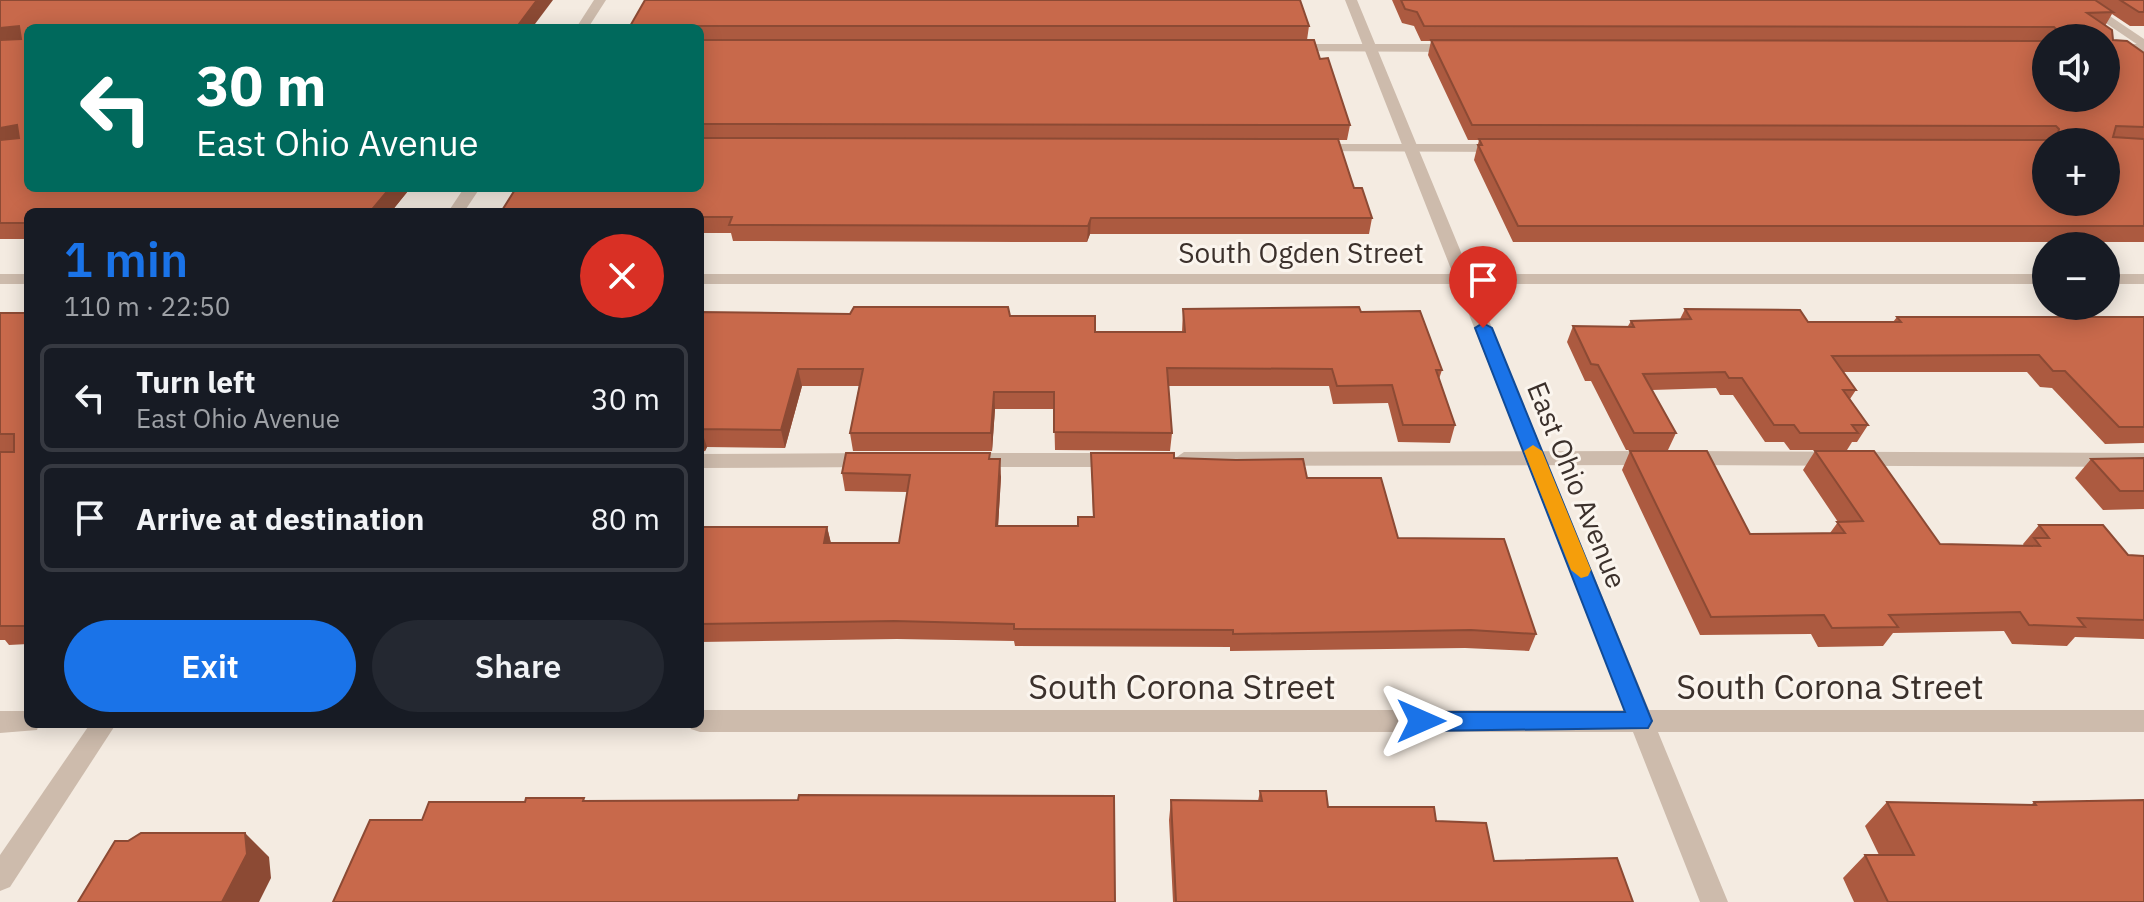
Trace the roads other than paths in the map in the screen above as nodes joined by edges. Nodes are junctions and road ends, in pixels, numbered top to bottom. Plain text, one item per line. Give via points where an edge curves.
1 (600, 0) edge
2 (1351, 0) edge
3 (2078, 0) edge
4 (585, 24) edge
5 (2144, 46) edge
6 (2120, 47) edge
7 (1284, 48) edge
8 (1372, 48) junction
9 (1474, 48) edge
10 (1300, 148) edge
11 (1411, 148) junction
12 (1519, 148) edge
13 (0, 279) edge
14 (24, 279) edge
15 (704, 279) edge
16 (1464, 279) junction
17 (2032, 279) edge
18 (2120, 279) edge
19 (2144, 279) edge
20 (1536, 458) junction
21 (889, 460) edge
22 (952, 460) edge
23 (2144, 460) edge
24 (704, 461) edge
25 (704, 721) edge
26 (1640, 721) junction
27 (2144, 721) edge
28 (0, 722) edge
29 (24, 722) edge
30 (101, 728) edge
31 (0, 878) edge
32 (1714, 902) edge

1 - 4 street
2 - 8 street, East Ohio Avenue
3 - 5 street
5 - 6 street
7 - 8 street
8 - 9 street
8 - 11 street, East Ohio Avenue
10 - 11 street
11 - 12 street
11 - 16 street, East Ohio Avenue
13 - 14 street
15 - 16 street, South Ogden Street
16 - 17 street, South Ogden Street
16 - 20 street, East Ohio Avenue
18 - 19 street
20 - 22 street
20 - 23 street
20 - 26 street, East Ohio Avenue
21 - 24 street
25 - 26 street, South Corona Street
26 - 27 street, South Corona Street
26 - 32 street, East Ohio Avenue
28 - 29 street
30 - 31 street

